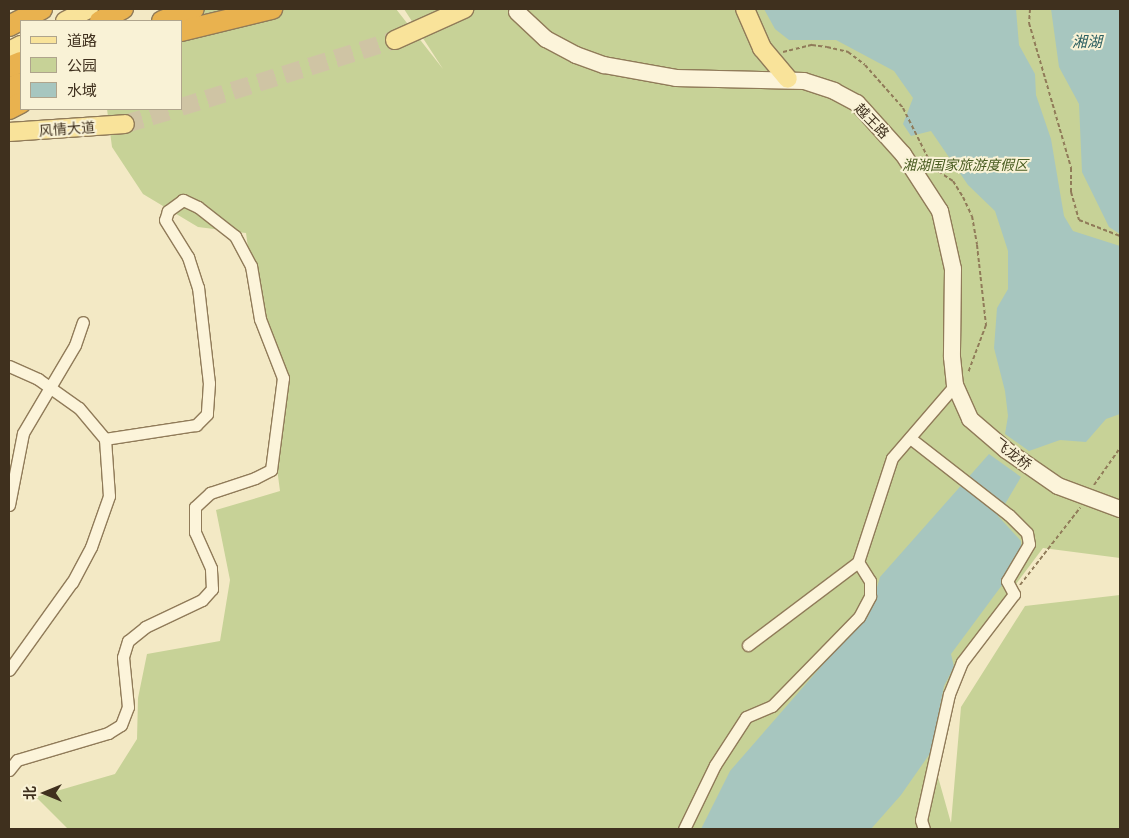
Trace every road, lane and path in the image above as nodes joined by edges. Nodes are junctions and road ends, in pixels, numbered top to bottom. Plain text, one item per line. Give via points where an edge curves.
1 (42, 9) edge
2 (89, 9) edge
3 (123, 9) edge
4 (194, 9) edge
5 (272, 9) edge
6 (462, 9) edge
7 (745, 9) edge
8 (1030, 9) edge
9 (517, 12) dead end
10 (21, 20) edge
11 (67, 20) edge
12 (102, 20) edge
13 (165, 20) edge
14 (182, 31) edge
15 (395, 40) tunnel mouth
16 (770, 50) junction
17 (788, 79) junction
18 (20, 103) edge
19 (9, 109) edge
20 (126, 124) tunnel mouth
21 (9, 132) edge
22 (1120, 236) edge
23 (83, 322) dead end
24 (9, 366) edge
25 (955, 385) junction
26 (48, 386) junction
27 (970, 419) joint
28 (910, 438) junction
29 (105, 439) junction
30 (1120, 448) edge
31 (1087, 498) junction
32 (9, 505) edge
33 (1120, 509) edge
34 (858, 562) junction
35 (1014, 594) junction
36 (748, 645) dead end
37 (9, 670) edge
38 (9, 770) edge
39 (684, 829) edge
40 (924, 829) edge

1 - 10 highway
2 - 11 main road
3 - 12 highway
4 - 13 highway
5 - 14 highway
6 - 15 main road
7 - 16 main road
8 - 22 path via 1030,23 1071,168 1071,192 1079,220
9 - 17 main road, 越王路 via 546,39 576,56 604,65 676,78
16 - 17 main road
16 - 25 path via 812,45 848,52 876,74 922,140 934,168 953,181 963,197 972,216 986,325 969,372
17 - 25 main road, 越王路 via 834,91 857,103 902,154 940,211 953,269 952,357
18 - 19 highway
20 - 21 main road, 风情大道
23 - 26 street via 75,345
24 - 26 street
25 - 27 main road, 越王路
25 - 28 street
26 - 29 street via 80,408
26 - 32 street via 23,433
27 - 31 main road, 飞龙桥 via 1006,450 1058,486
28 - 34 street via 892,458
28 - 35 street via 1009,515 1027,534 1029,544 1007,581
29 - 37 street via 109,496 92,547 72,582
29 - 38 street via 196,425 207,414 209,383 198,287 188,257 165,220 168,211 182,200 198,207 235,236 251,266 260,319 283,378 270,470 210,494 195,507 195,532 211,568 212,589 202,600 145,626 128,641 123,657 128,707 121,724 108,733 26,756 17,760
30 - 31 path
31 - 33 main road
31 - 35 path
34 - 36 street
34 - 39 street via 870,581 870,596 859,617 772,706 746,716 715,765
35 - 40 street via 962,662 949,694 921,820

